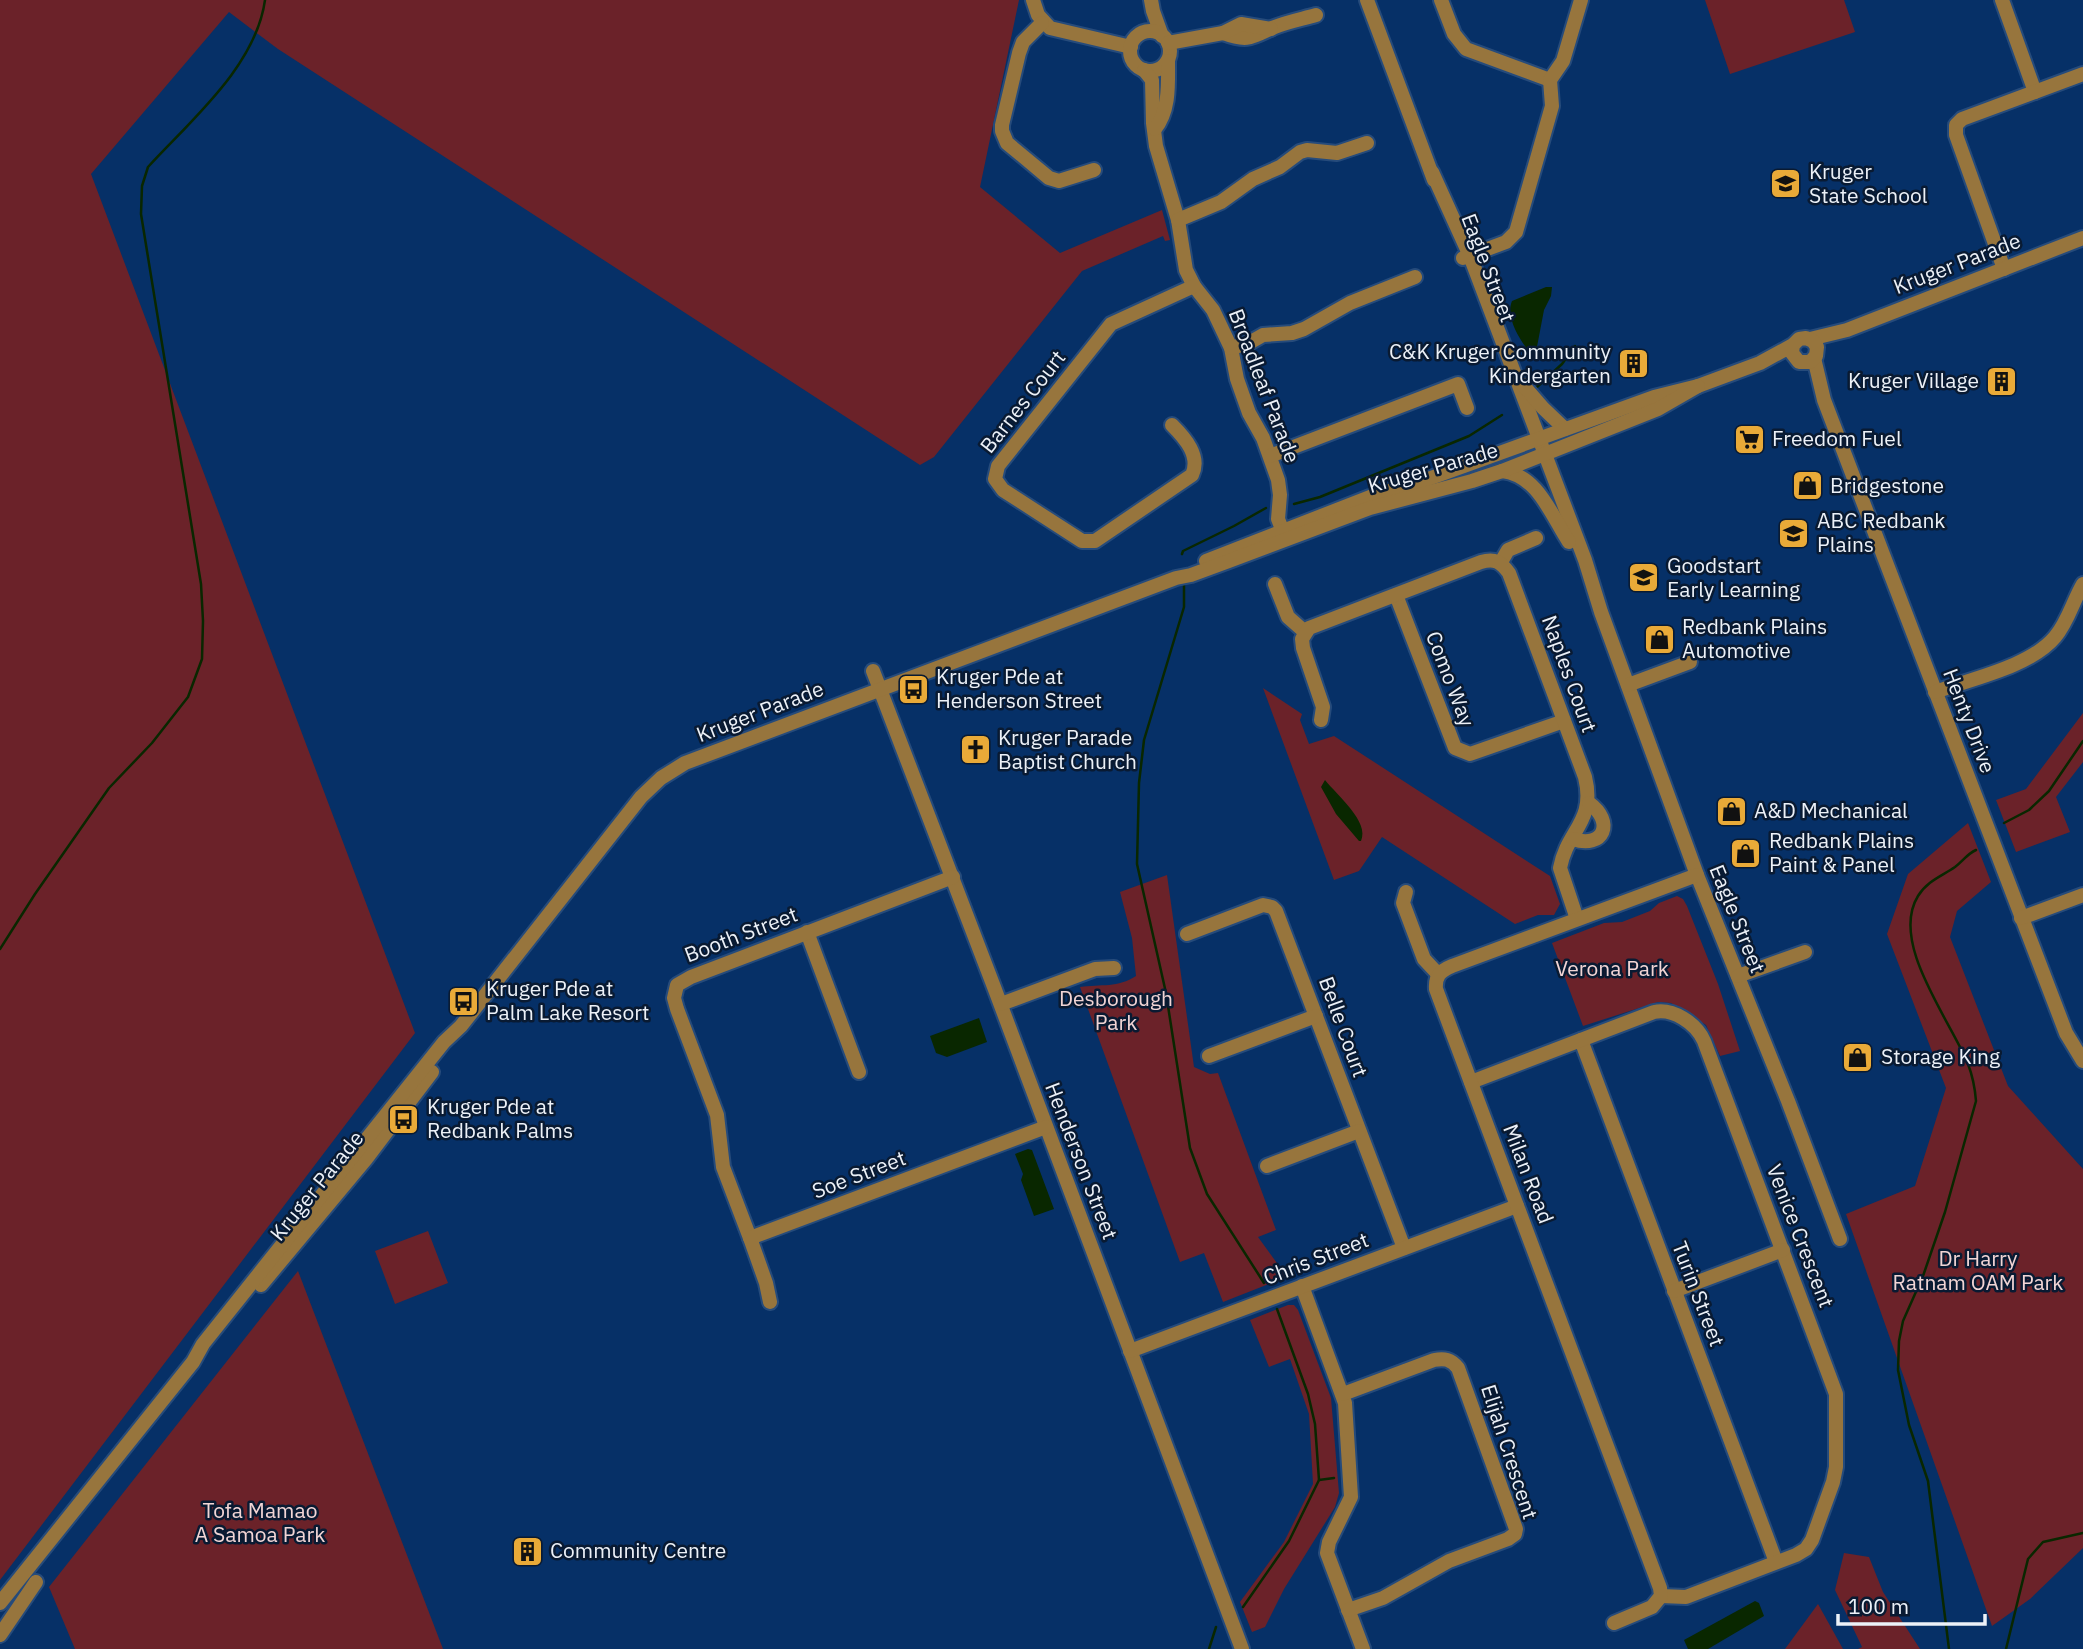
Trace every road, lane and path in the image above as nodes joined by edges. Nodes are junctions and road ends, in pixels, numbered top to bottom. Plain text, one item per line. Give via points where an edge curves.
1 (1033, 0) edge
2 (1367, 0) edge
3 (1441, 0) edge
4 (1581, 0) edge
5 (2002, 0) edge
6 (1152, 6) edge
7 (1316, 15) dead end
8 (1042, 23) junction
9 (1140, 34) junction
10 (1165, 39) junction
11 (1131, 47) junction
12 (1168, 61) junction
13 (1144, 70) junction
14 (2083, 74) edge
15 (1550, 80) junction
16 (2035, 92) junction
17 (1154, 130) junction
18 (1367, 143) dead end
19 (1094, 170) dead end
20 (1178, 220) junction
21 (2083, 238) edge
22 (1466, 258) junction
23 (2004, 269) junction
24 (1415, 277) dead end
25 (1194, 286) junction
26 (1847, 330) junction
27 (1231, 348) junction
28 (1804, 356) junction
29 (1516, 376) junction
30 (1698, 386) junction
31 (1467, 408) dead end
32 (1172, 425) dead end
33 (1565, 429) junction
34 (1535, 440) junction
35 (1541, 455) junction
36 (1269, 456) junction
37 (1502, 471) junction
38 (1289, 533) junction
39 (1536, 538) dead end
40 (1569, 542) junction
41 (1501, 562) junction
42 (1275, 584) dead end
43 (2083, 584) edge
44 (1396, 595) junction
45 (1601, 612) junction
46 (1305, 632) junction
47 (1690, 662) dead end
48 (873, 671) dead end
49 (1628, 685) junction
50 (880, 689) junction
51 (1935, 692) junction
52 (1321, 720) dead end
53 (1563, 721) junction
54 (1589, 803) junction
55 (1573, 839) junction
56 (1697, 875) junction
57 (953, 877) junction
58 (1406, 891) dead end
59 (2083, 895) edge
60 (2021, 918) junction
61 (1577, 919) junction
62 (807, 932) junction
63 (1187, 934) dead end
64 (1805, 952) dead end
65 (1114, 968) dead end
66 (1438, 974) junction
67 (1738, 976) junction
68 (1001, 1004) junction
69 (1316, 1016) junction
70 (1581, 1040) junction
71 (1209, 1056) dead end
72 (2083, 1062) edge
73 (859, 1072) dead end
74 (1471, 1082) junction
75 (1046, 1128) junction
76 (1359, 1131) junction
77 (1267, 1166) dead end
78 (1517, 1206) junction
79 (750, 1238) junction
80 (1840, 1239) dead end
81 (1404, 1248) junction
82 (1783, 1250) junction
83 (1302, 1286) junction
84 (1675, 1291) junction
85 (770, 1302) dead end
86 (1130, 1351) junction
87 (1343, 1394) junction
88 (1776, 1562) junction
89 (36, 1582) dead end
90 (1661, 1596) junction
91 (0, 1603) edge
92 (1348, 1610) junction
93 (1614, 1623) dead end
94 (0, 1635) edge
95 (1242, 1649) edge
96 (1363, 1649) edge

1 - 8 street
2 - 22 street, Eagle Street via 1438,197
3 - 15 street via 1454,34 1466,49
4 - 15 street via 1563,61
5 - 16 street
6 - 9 street
6 - 10 street
7 - 10 street via 1249,38 1223,33
8 - 11 street via 1058,31
8 - 19 street via 1023,42 1019,53 1002,125 1004,137 1049,178 1059,181
9 - 10 street via 1149,32
9 - 11 street
10 - 12 street
11 - 13 street via 1133,61
12 - 13 street via 1157,70
12 - 17 street via 1165,109
13 - 17 street, Broadleaf Parade via 1152,80
14 - 16 street
15 - 22 street via 1552,106 1516,232 1506,242
16 - 23 street via 1956,125
17 - 20 street, Broadleaf Parade
18 - 20 street via 1337,153 1300,152 1221,202
20 - 25 street, Broadleaf Parade via 1186,270
21 - 23 street, Kruger Parade
22 - 29 street, Eagle Street
22 - 34 street, Eagle Street
23 - 26 street, Kruger Parade
24 - 27 street via 1350,303 1304,329 1263,335
25 - 27 street, Broadleaf Parade via 1213,310
25 - 32 street, Barnes Court via 1111,324 998,466 995,479 1003,489 1090,542 1192,475 1193,453
26 - 28 street, Kruger Parade
26 - 28 street, Kruger Parade via 1799,339
27 - 36 street, Broadleaf Parade via 1237,379
28 - 30 street, Kruger Parade via 1760,363
28 - 51 street, Henty Drive
29 - 33 street
29 - 34 street, Eagle Street
30 - 33 street, Kruger Parade
30 - 35 street, Kruger Parade via 1658,409
31 - 36 street via 1458,384
33 - 34 street, Kruger Parade
34 - 35 street, Eagle Street
34 - 38 street, Kruger Parade
35 - 37 street, Kruger Parade
35 - 40 street, Eagle Street
35 - 45 street, Eagle Street via 1585,560
36 - 38 street, Broadleaf Parade via 1278,480 1278,519
37 - 38 street, Kruger Parade
37 - 40 street via 1516,472 1526,480 1546,502
38 - 50 street, Kruger Parade via 1191,575
39 - 41 street via 1508,550
40 - 45 street, Eagle Street
41 - 44 street via 1488,560
41 - 53 street, Naples Court
42 - 46 street via 1288,617
43 - 51 street via 2053,640 2021,661
44 - 46 street
44 - 53 street, Como Way via 1455,748 1470,754
45 - 49 street, Eagle Street
46 - 52 street via 1303,648 1323,707
47 - 49 street
48 - 50 street, Henderson Street
49 - 56 street, Eagle Street
50 - 57 street, Henderson Street
50 - 91 street, Kruger Parade via 685,763 642,797
51 - 60 street, Henty Drive
53 - 54 street, Naples Court via 1586,777
54 - 55 street
54 - 55 street, Naples Court via 1603,817 1604,830 1590,841
55 - 61 street via 1560,868
56 - 61 street
56 - 67 street, Eagle Street
57 - 62 street, Booth Street
57 - 68 street, Henderson Street
58 - 66 street via 1403,903 1424,959
59 - 60 street
60 - 72 street, Henty Drive via 2066,1033
61 - 66 street
62 - 73 street
62 - 79 street, Booth Street via 683,980 675,991 677,1009 717,1115 726,1176
63 - 69 street, Belle Court via 1256,907 1272,907
64 - 67 street
65 - 68 street via 1095,969
66 - 74 street, Milan Road via 1436,989
67 - 80 street, Eagle Street
68 - 75 street, Henderson Street
69 - 71 street
69 - 76 street, Belle Court
70 - 74 street, Venice Crescent
70 - 82 street, Venice Crescent via 1661,1010 1696,1028
70 - 84 street, Turin Street
74 - 78 street, Milan Road
75 - 79 street, Soe Street
75 - 86 street, Henderson Street
76 - 77 street
76 - 81 street, Belle Court
78 - 81 street, Chris Street
78 - 90 street, Milan Road
79 - 85 street
81 - 83 street, Chris Street
82 - 84 street
82 - 88 street, Venice Crescent via 1834,1386 1836,1467 1810,1545
83 - 86 street, Chris Street
83 - 87 street
84 - 88 street, Turin Street
86 - 95 street, Henderson Street
87 - 92 street via 1351,1497 1327,1553
87 - 92 street, Elijah Crescent via 1434,1360 1454,1363 1516,1529 1508,1539 1449,1561 1383,1598
88 - 90 street, Venice Crescent via 1686,1597
89 - 94 street
90 - 93 street via 1653,1607
92 - 96 street

